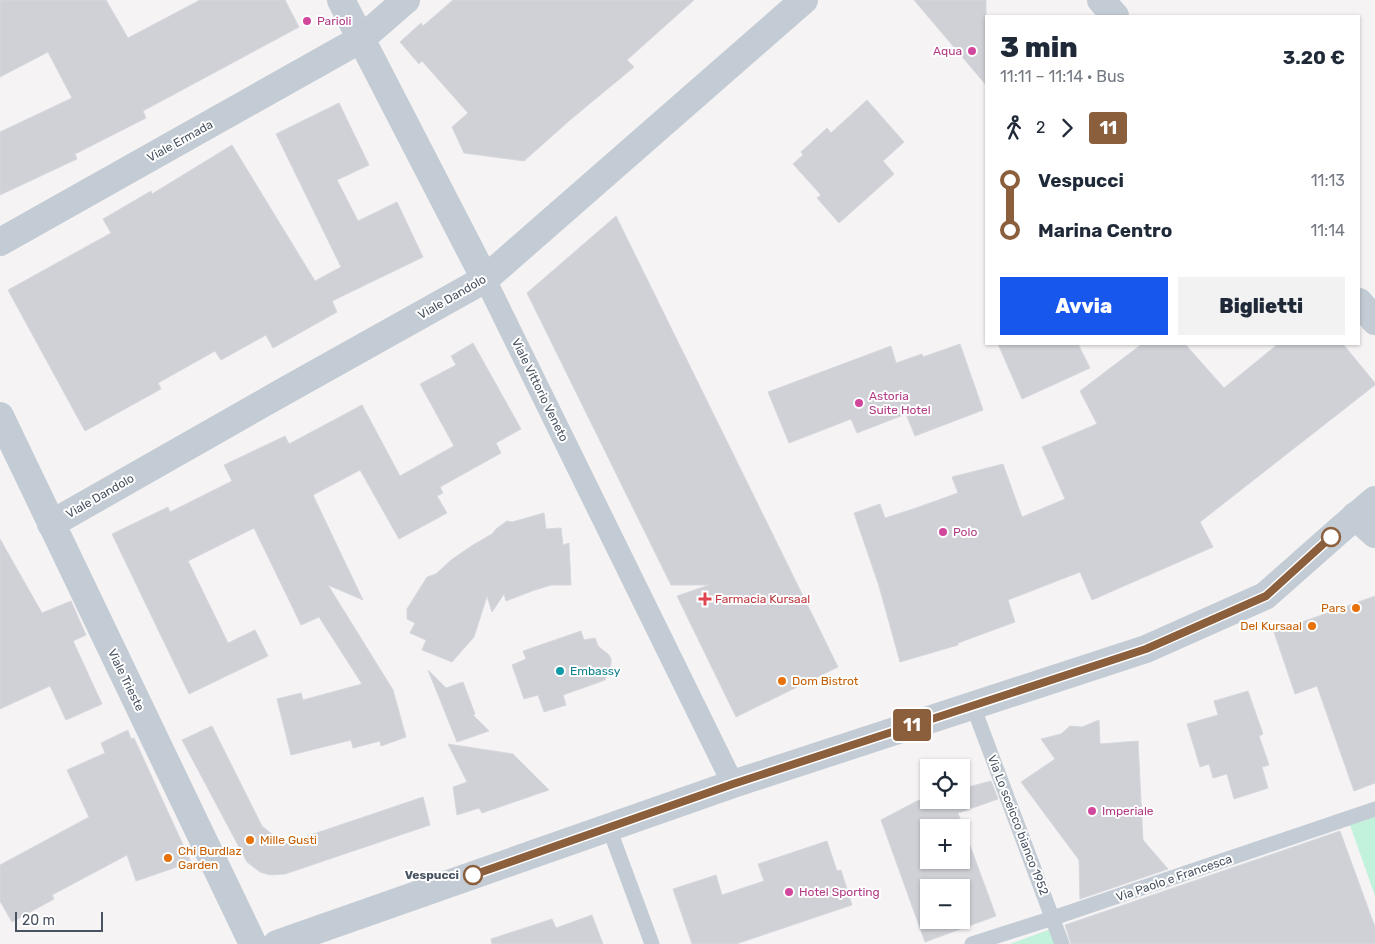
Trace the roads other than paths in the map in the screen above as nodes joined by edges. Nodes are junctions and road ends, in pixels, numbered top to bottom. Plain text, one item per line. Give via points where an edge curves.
1 (341, 0) edge
2 (406, 0) edge
3 (804, 0) edge
4 (1101, 0) edge
5 (1113, 15) edge
6 (361, 39) junction
7 (0, 242) edge
8 (485, 279) junction
9 (1360, 303) edge
10 (1375, 321) edge
11 (0, 416) edge
12 (1365, 508) edge
13 (51, 524) junction
14 (1375, 534) edge
15 (973, 706) junction
16 (733, 784) junction
17 (1375, 809) edge
18 (609, 828) junction
19 (1053, 918) junction
20 (253, 944) edge
21 (277, 944) edge
22 (652, 944) edge
23 (972, 944) edge
24 (1062, 944) edge

1 - 6 street, Viale Vittorio Veneto
2 - 6 street, Viale Ermada
3 - 8 street, Viale Dandolo
4 - 5 street
6 - 7 street, Viale Ermada
6 - 8 street, Viale Vittorio Veneto
8 - 13 street, Viale Dandolo
8 - 16 street, Viale Vittorio Veneto
9 - 10 street
11 - 13 street, Viale Trieste
12 - 14 street
12 - 15 street via 1266,596 1146,649
13 - 20 street, Viale Trieste
15 - 16 street
15 - 19 lane, Via Lo sceicco bianco 1952
16 - 18 street
17 - 19 lane, Via Paolo e Francesca
18 - 21 street
18 - 22 lane
19 - 23 lane, Via Paolo e Francesca
19 - 24 lane, Via Lo sceicco bianco 1952

